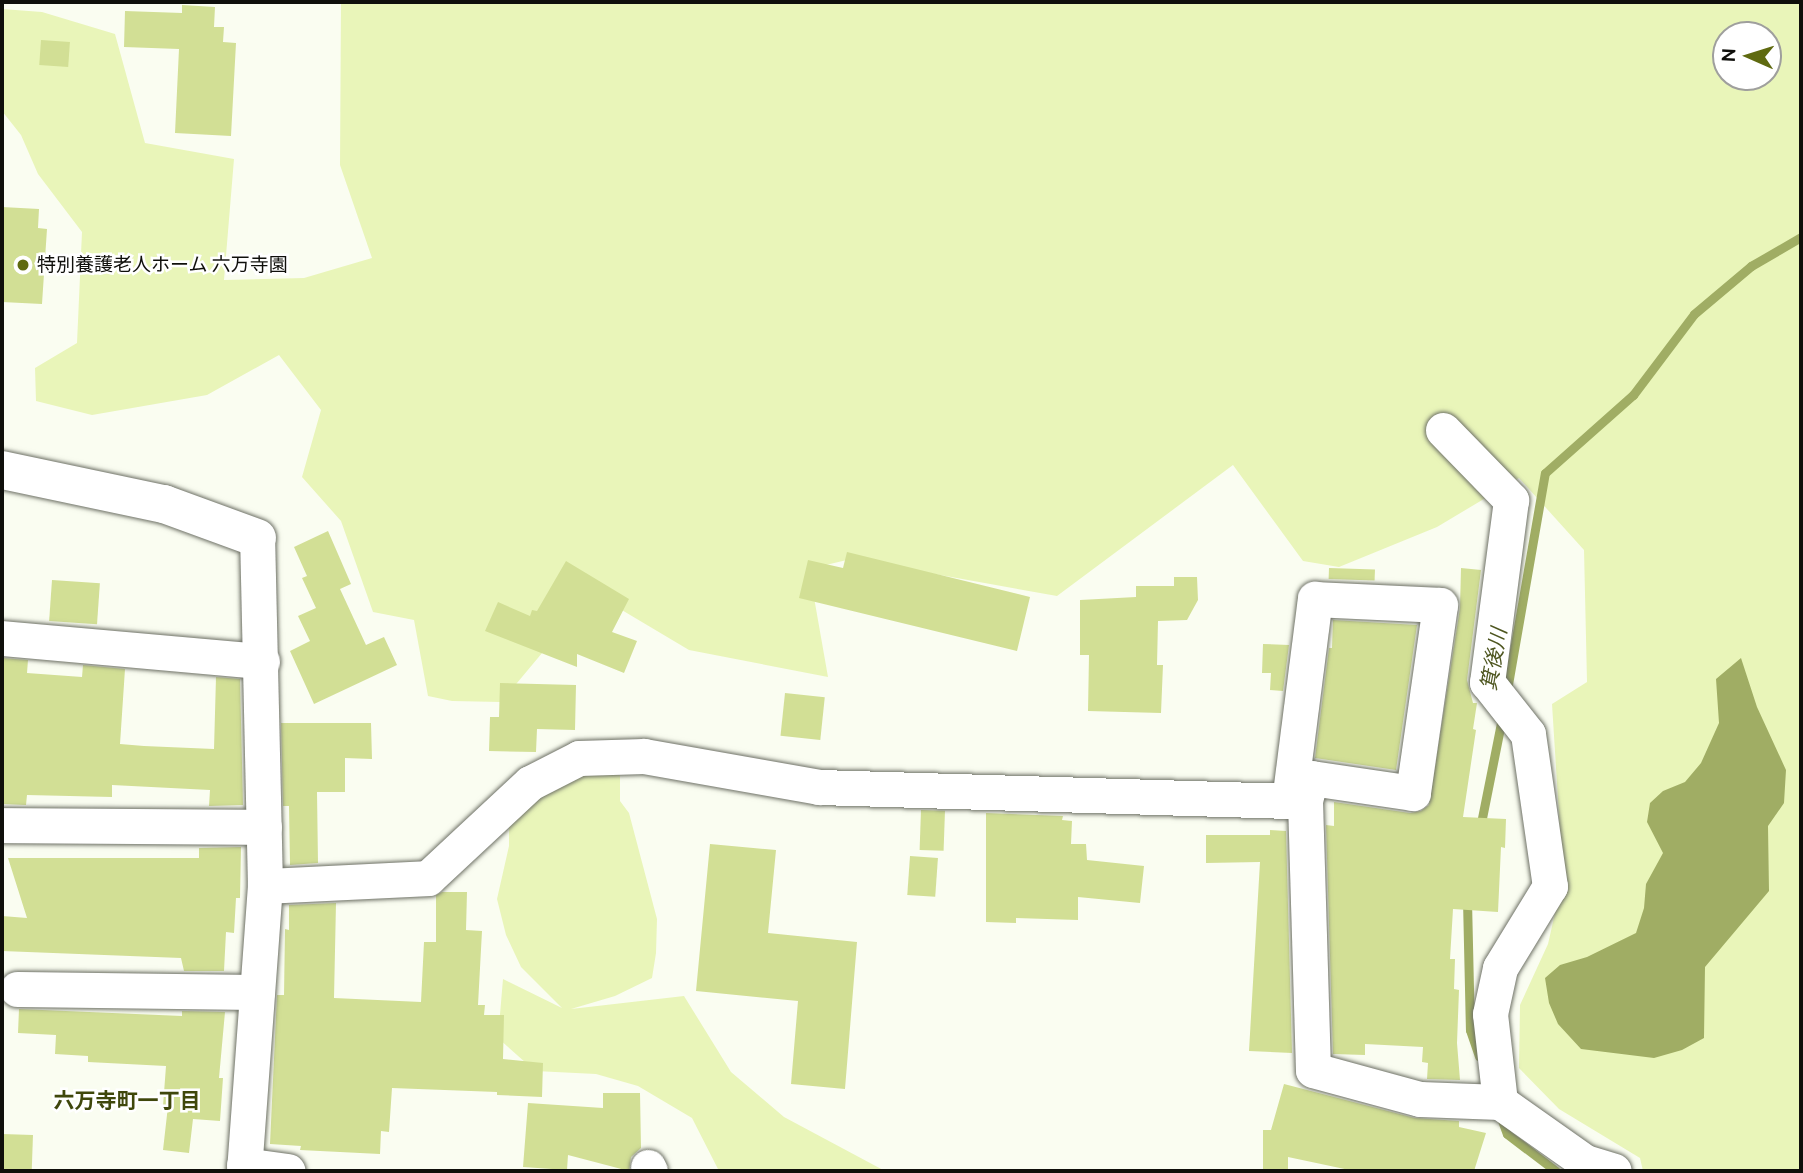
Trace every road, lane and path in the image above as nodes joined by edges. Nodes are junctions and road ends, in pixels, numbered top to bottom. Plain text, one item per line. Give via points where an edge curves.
1 (1443, 430) dead end
2 (2, 470) edge
3 (257, 538) joint
4 (2, 639) edge
5 (262, 661) junction
6 (1297, 801) junction
7 (2, 825) edge
8 (264, 827) junction
9 (265, 886) junction
10 (17, 989) dead end
11 (257, 992) junction
12 (1487, 1101) junction
13 (244, 1168) edge
14 (288, 1171) edge
15 (1614, 1171) edge

1 - 12 street via 1511,500 1487,682 1528,734 1550,886 1500,968 1490,1014
2 - 3 street via 164,504
3 - 5 street
4 - 5 street
5 - 8 street
6 - 6 street via 1315,599 1440,605 1413,793 1311,778
6 - 9 street via 819,787 644,756 579,758 530,783 428,877
6 - 12 street via 1313,1070 1420,1099
7 - 8 street
8 - 9 street
9 - 11 street
10 - 11 street
11 - 13 street
12 - 15 street via 1585,1162
13 - 14 street

